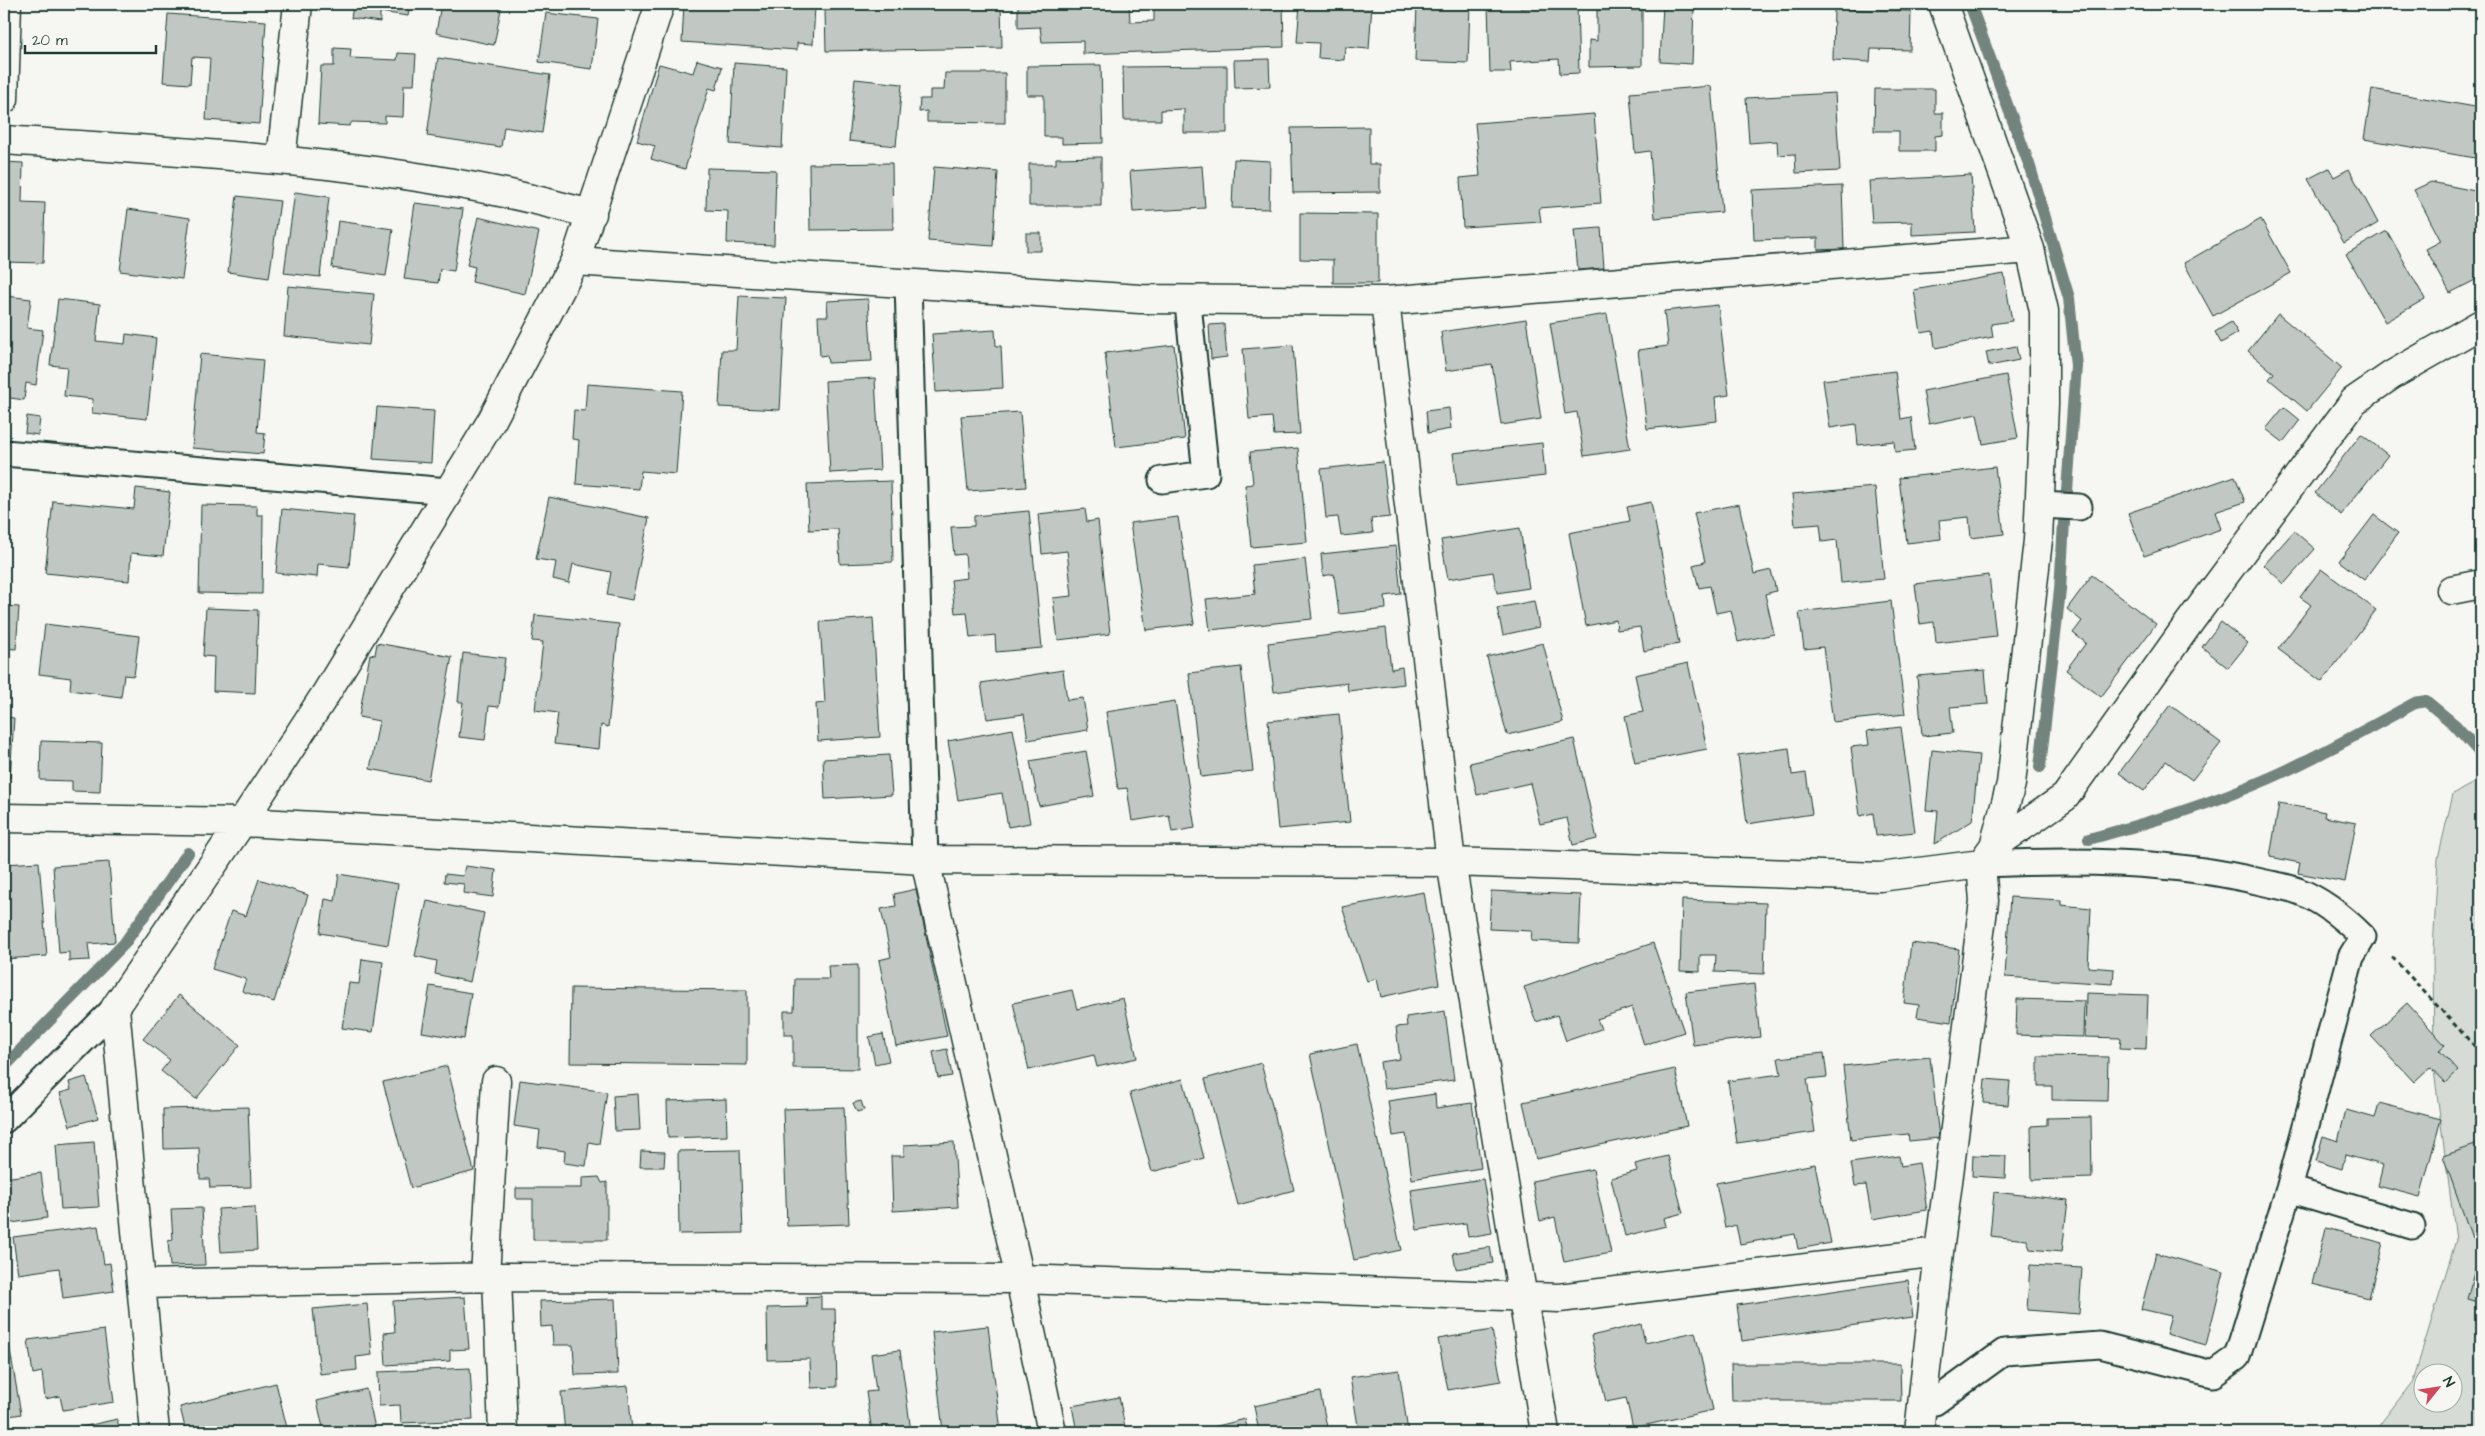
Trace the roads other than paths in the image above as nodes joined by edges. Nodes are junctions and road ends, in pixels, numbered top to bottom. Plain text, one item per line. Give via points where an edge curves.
1 (7, 4) edge
2 (298, 4) edge
3 (660, 4) edge
4 (1943, 4) edge
5 (4, 99) edge
6 (4, 140) edge
7 (281, 160) junction
8 (592, 214) junction
9 (2030, 249) junction
10 (575, 261) junction
11 (908, 283) junction
12 (1190, 300) junction
13 (1386, 301) junction
14 (2481, 324) edge
15 (4, 453) edge
16 (1162, 480) dead end
17 (448, 491) junction
18 (2040, 505) junction
19 (2079, 507) dead end
20 (2481, 584) edge
21 (2452, 590) dead end
22 (4, 818) edge
23 (242, 822) junction
24 (1987, 855) junction
25 (925, 860) junction
26 (1451, 862) junction
27 (115, 1008) junction
28 (496, 1081) dead end
29 (4, 1120) edge
30 (2289, 1189) junction
31 (2412, 1226) dead end
32 (1939, 1252) junction
33 (491, 1277) junction
34 (1020, 1279) junction
35 (141, 1284) junction
36 (1524, 1297) junction
37 (1923, 1404) junction
38 (155, 1432) edge
39 (503, 1432) edge
40 (1052, 1432) edge
41 (1545, 1432) edge
42 (1919, 1432) edge

1 - 5 street
2 - 7 street
3 - 8 street
4 - 9 street
6 - 7 street
7 - 8 street via 500,192
8 - 10 street
9 - 13 street
9 - 18 street via 2044,311
10 - 11 street
10 - 17 street via 492,420
11 - 12 street
11 - 25 lane
12 - 13 street
12 - 16 lane via 1206,474
13 - 26 street
14 - 24 street via 2392,375 2354,401 2189,623 2066,798
15 - 17 lane
17 - 23 street via 325,695
18 - 19 lane
18 - 24 street via 2011,784
20 - 21 street
22 - 23 street
23 - 25 street
23 - 27 street
24 - 26 street via 1880,877
24 - 30 lane via 2035,862 2102,863 2229,874 2298,891 2343,917 2363,937 2351,957
24 - 32 street via 1984,901
25 - 26 street
25 - 34 street
26 - 36 street
27 - 29 lane
27 - 35 street
28 - 33 street
30 - 31 lane
30 - 37 lane via 2237,1357 2213,1374 2100,1345 2004,1352 1935,1402
32 - 36 street via 1559,1298
32 - 37 street
33 - 34 street
33 - 35 street
33 - 39 street
34 - 36 street
34 - 40 street
35 - 38 street
36 - 41 street
37 - 42 street

